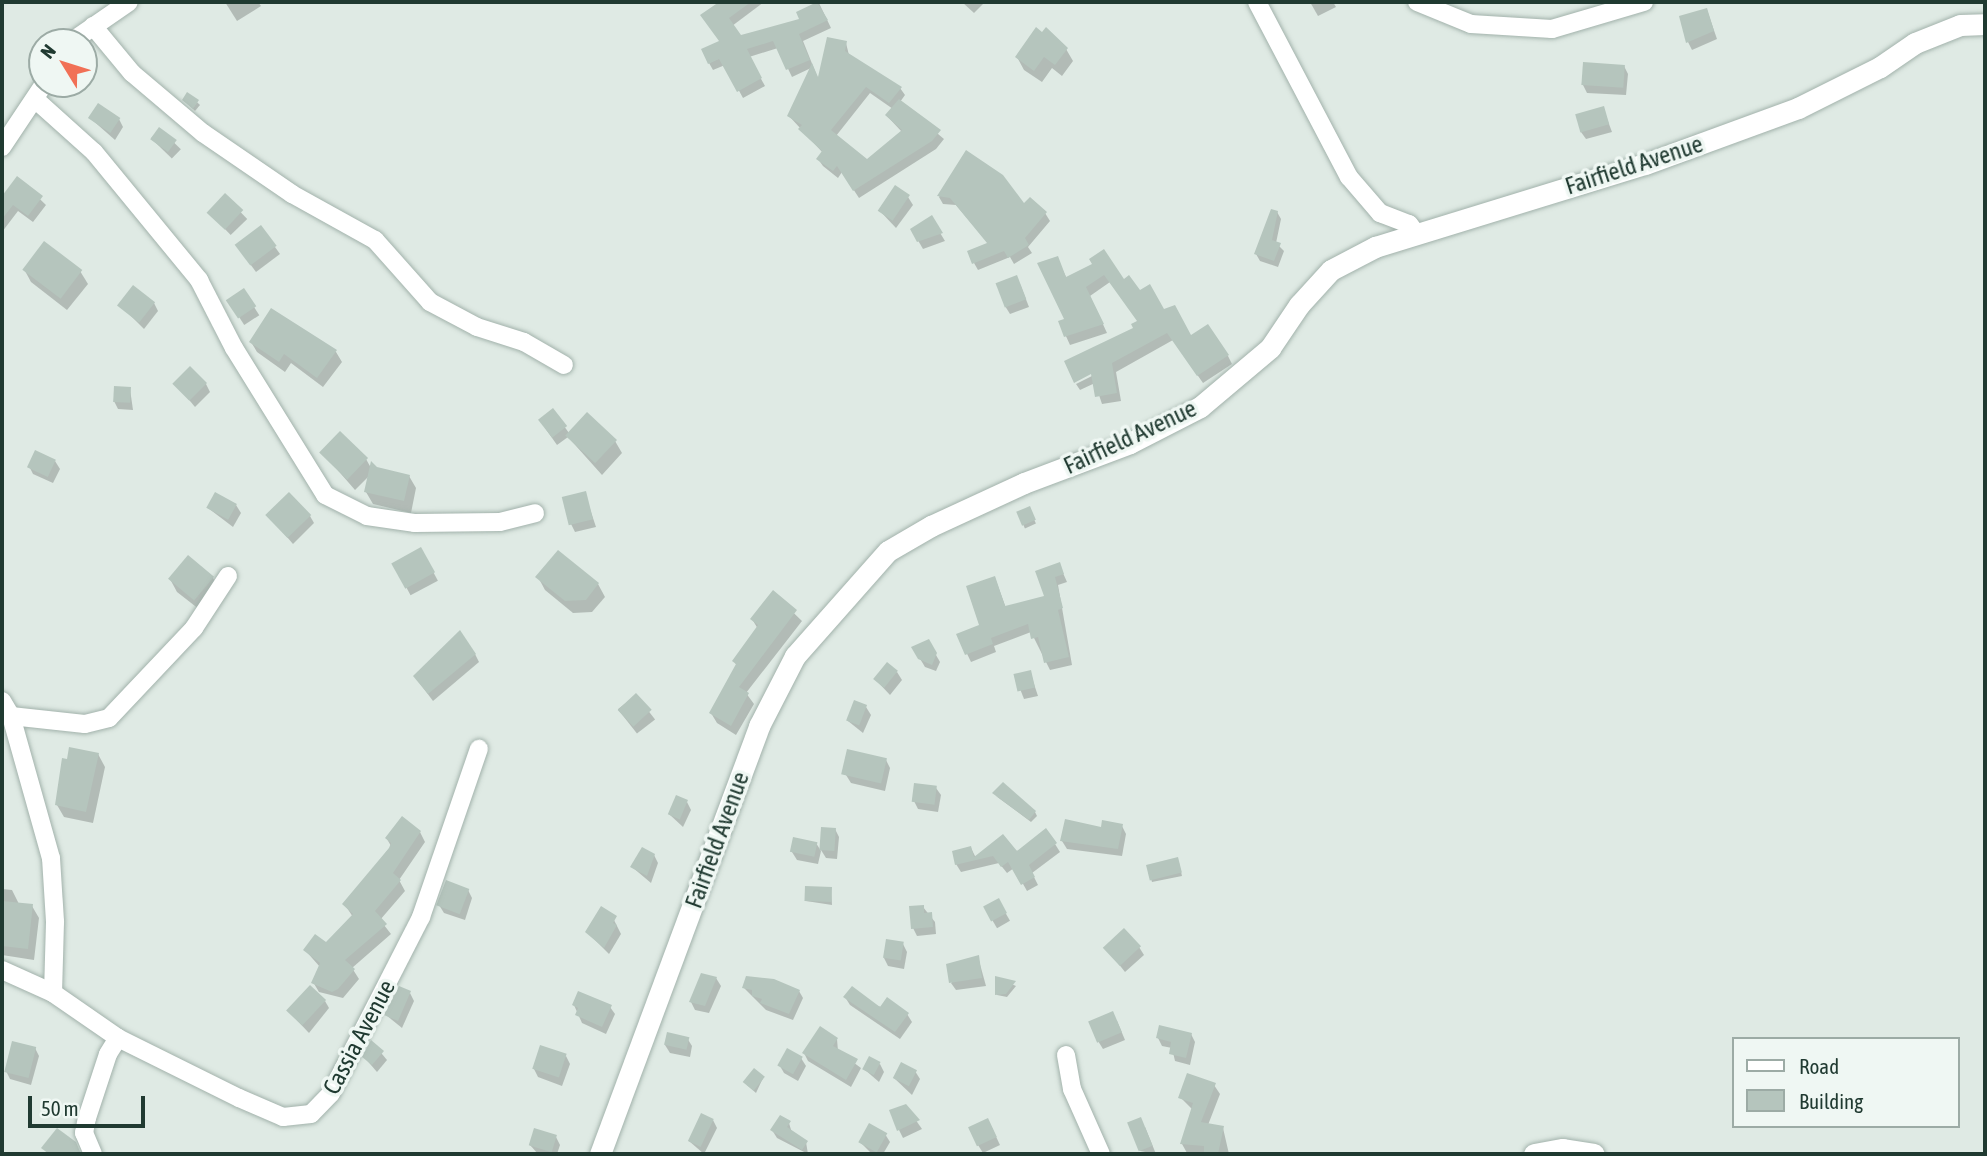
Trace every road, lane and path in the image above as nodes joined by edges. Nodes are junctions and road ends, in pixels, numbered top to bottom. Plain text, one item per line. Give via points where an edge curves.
1 (129, 2) edge
2 (1258, 2) edge
3 (1417, 2) edge
4 (1644, 2) edge
5 (1985, 24) edge
6 (93, 26) junction
7 (90, 28) edge
8 (36, 98) edge
9 (45, 98) edge
10 (2, 147) edge
11 (1415, 232) junction
12 (564, 365) dead end
13 (535, 513) dead end
14 (228, 576) dead end
15 (6, 709) edge
16 (479, 749) dead end
17 (2, 970) edge
18 (53, 993) junction
19 (118, 1038) junction
20 (1066, 1055) dead end
21 (93, 1154) edge
22 (600, 1154) edge
23 (1101, 1154) edge
24 (1534, 1154) edge
25 (1594, 1154) edge

1 - 6 street
2 - 11 street via 1349,177 1380,213 1409,224
3 - 4 street via 1471,24 1552,29
5 - 11 street, Fairfield Avenue via 1959,25 1915,43 1880,67 1798,108 1645,164
6 - 7 street
6 - 12 street via 132,73 203,133 292,194 375,240 430,302 477,327 524,342
8 - 10 street
9 - 13 street via 199,280 234,348 325,495 368,516 415,523 500,522
11 - 22 street, Fairfield Avenue via 1332,270 1270,348 1200,407 1130,443 1024,483 931,526 888,551 837,606 795,656 759,726
14 - 15 street via 194,628 109,718 85,724
15 - 18 street via 51,858
16 - 19 street, Cassia Avenue via 421,917 323,1105 304,1116 283,1117
17 - 18 street, Cassia Avenue
18 - 19 street, Cassia Avenue
19 - 21 street via 87,1118 85,1133
20 - 23 street via 1072,1089
24 - 25 street via 1563,1149

